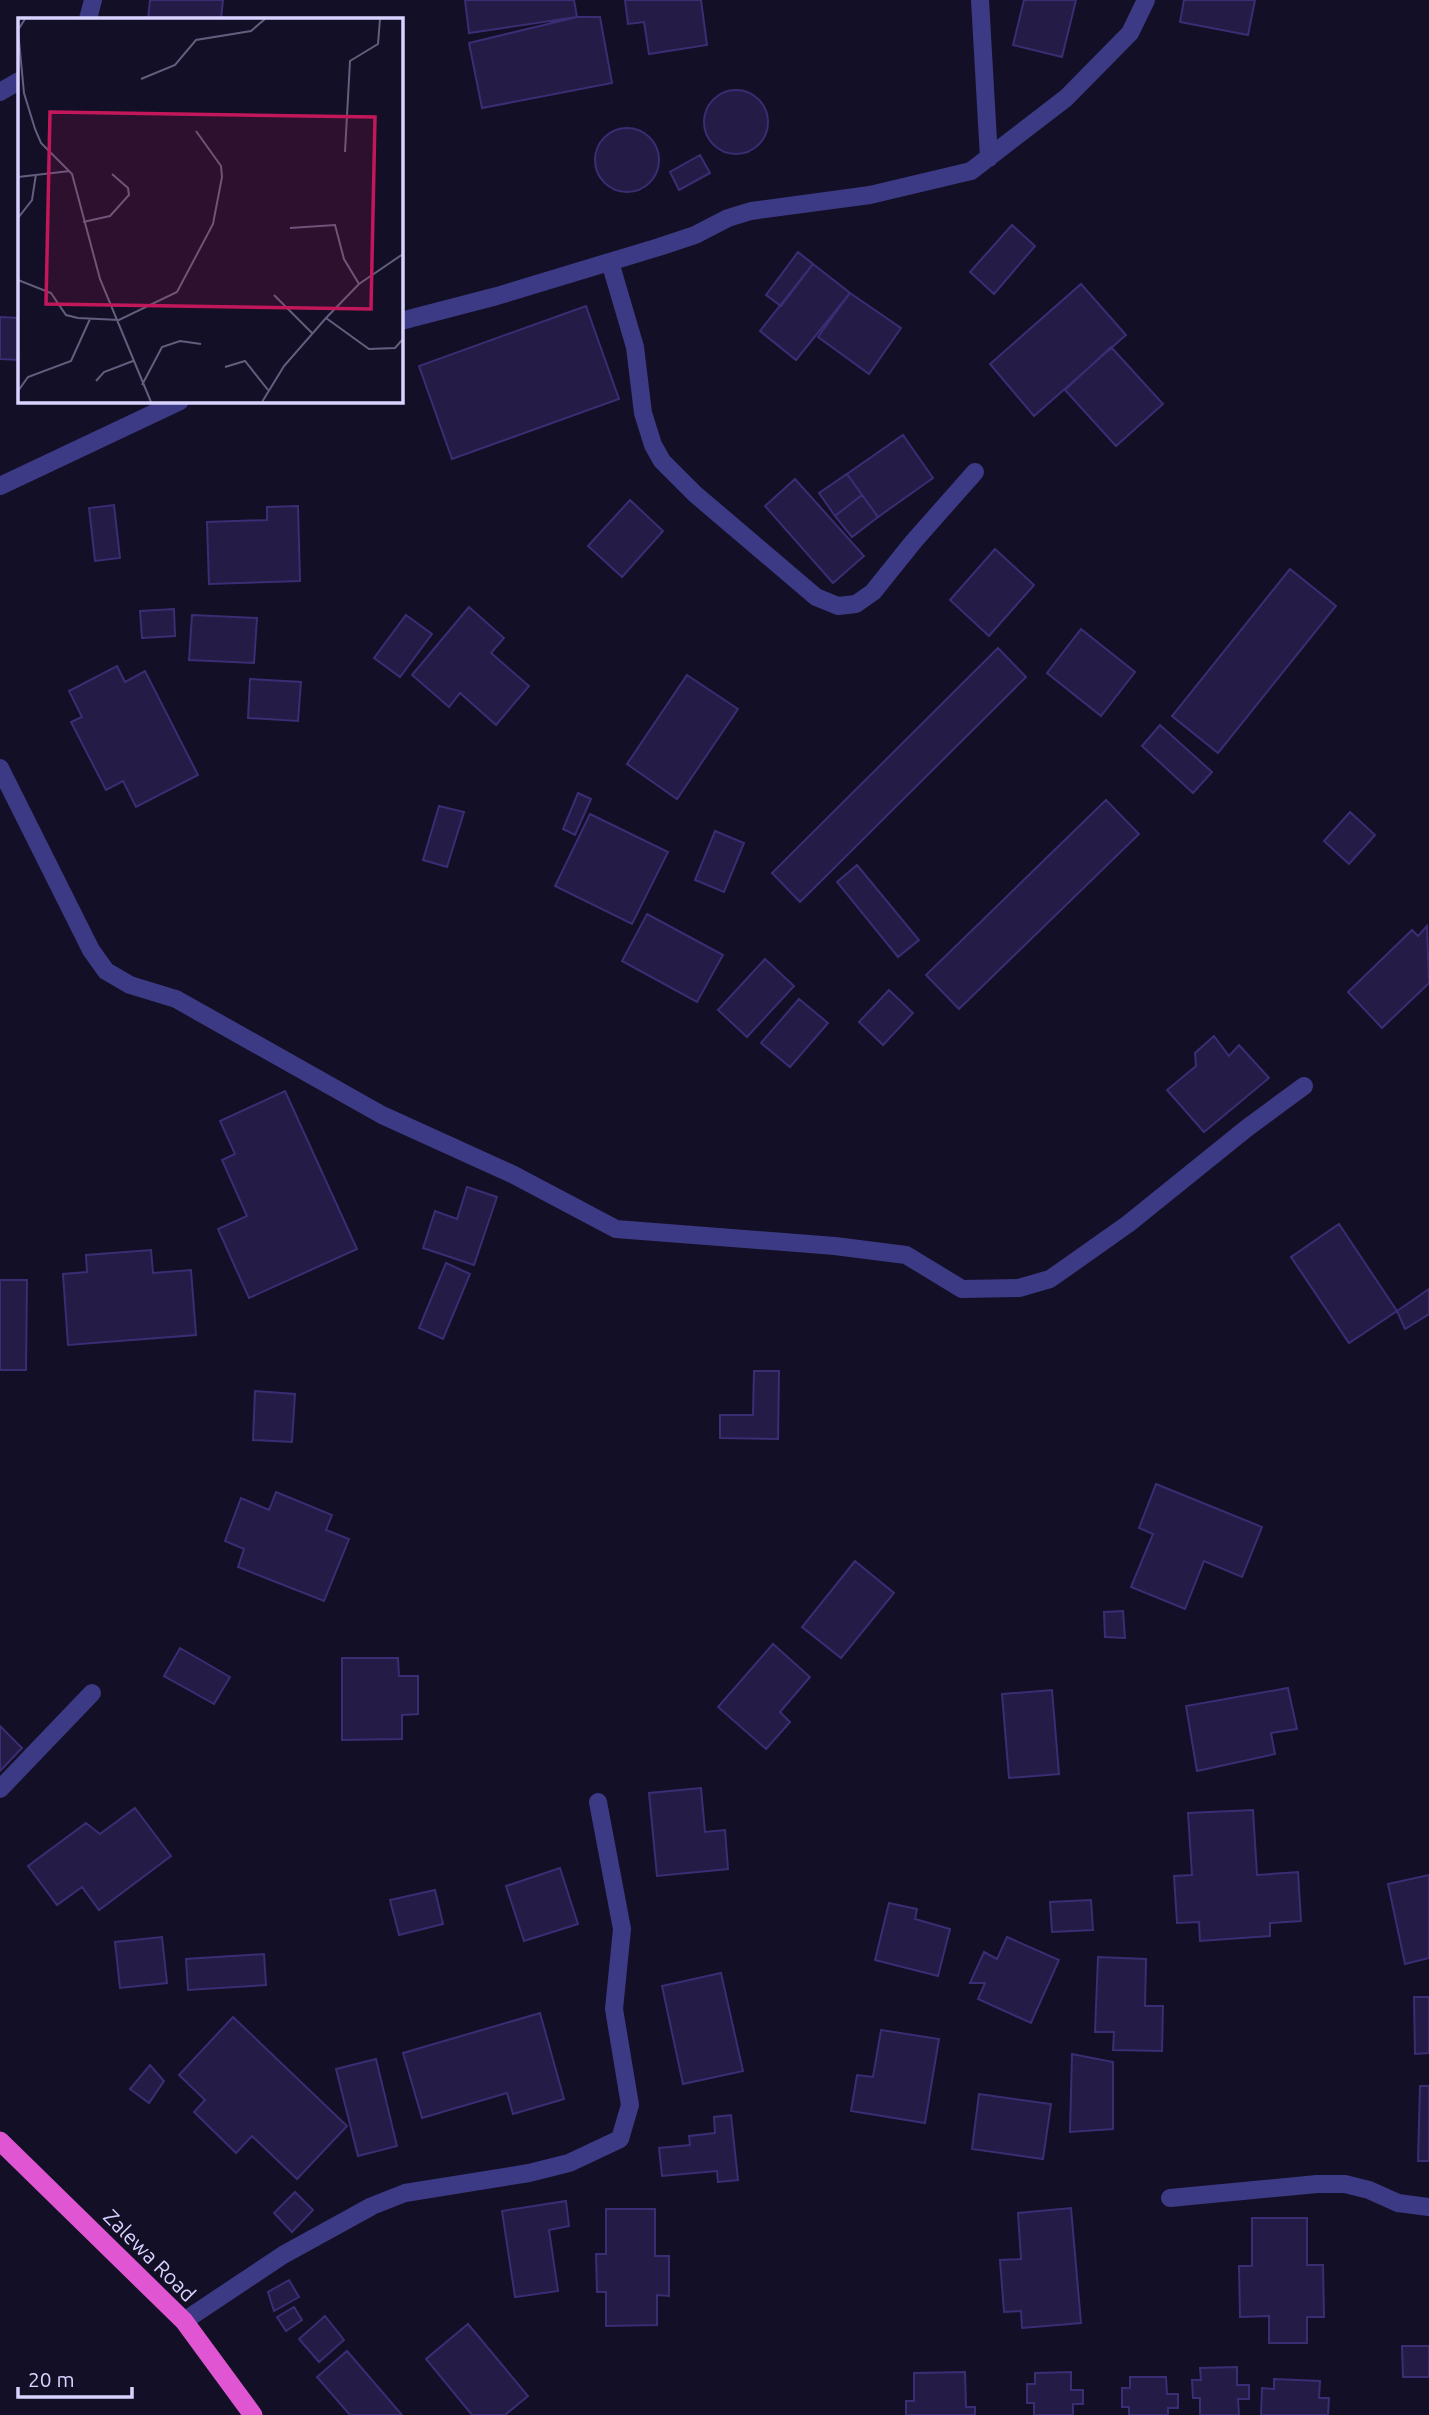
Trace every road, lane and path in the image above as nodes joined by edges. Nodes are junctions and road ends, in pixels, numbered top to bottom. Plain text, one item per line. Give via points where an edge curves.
1 (93, 0) edge
2 (980, 0) edge
3 (1146, 0) edge
4 (88, 18) edge
5 (18, 82) edge
6 (0, 92) edge
7 (989, 158) junction
8 (610, 262) junction
9 (402, 321) edge
10 (178, 402) edge
11 (975, 471) dead end
12 (0, 486) edge
13 (0, 768) edge
14 (1304, 1086) dead end
15 (92, 1693) dead end
16 (0, 1789) edge
17 (598, 1802) dead end
18 (0, 2141) edge
19 (1170, 2198) dead end
20 (1429, 2207) edge
21 (184, 2321) junction
22 (253, 2415) edge

1 - 4 street
2 - 7 street
3 - 7 street via 1130,33 1099,65 1066,98
5 - 6 street
7 - 8 street via 971,171 870,195 751,211 695,235
8 - 9 street
8 - 11 street via 635,347 643,413 662,461 816,597 838,607 856,604 873,592
10 - 12 street
13 - 14 street via 91,950 106,971 130,985 176,999 383,1115 512,1174 616,1229 835,1245 906,1255 962,1289 1019,1288 1050,1279 1095,1248
15 - 16 street
17 - 21 street via 622,1929 614,2009 630,2105 620,2139 569,2164 405,2193 383,2202 283,2255
18 - 21 highway, Zalewa Road
19 - 20 street via 1345,2184 1398,2203
21 - 22 highway, Zalewa Road

